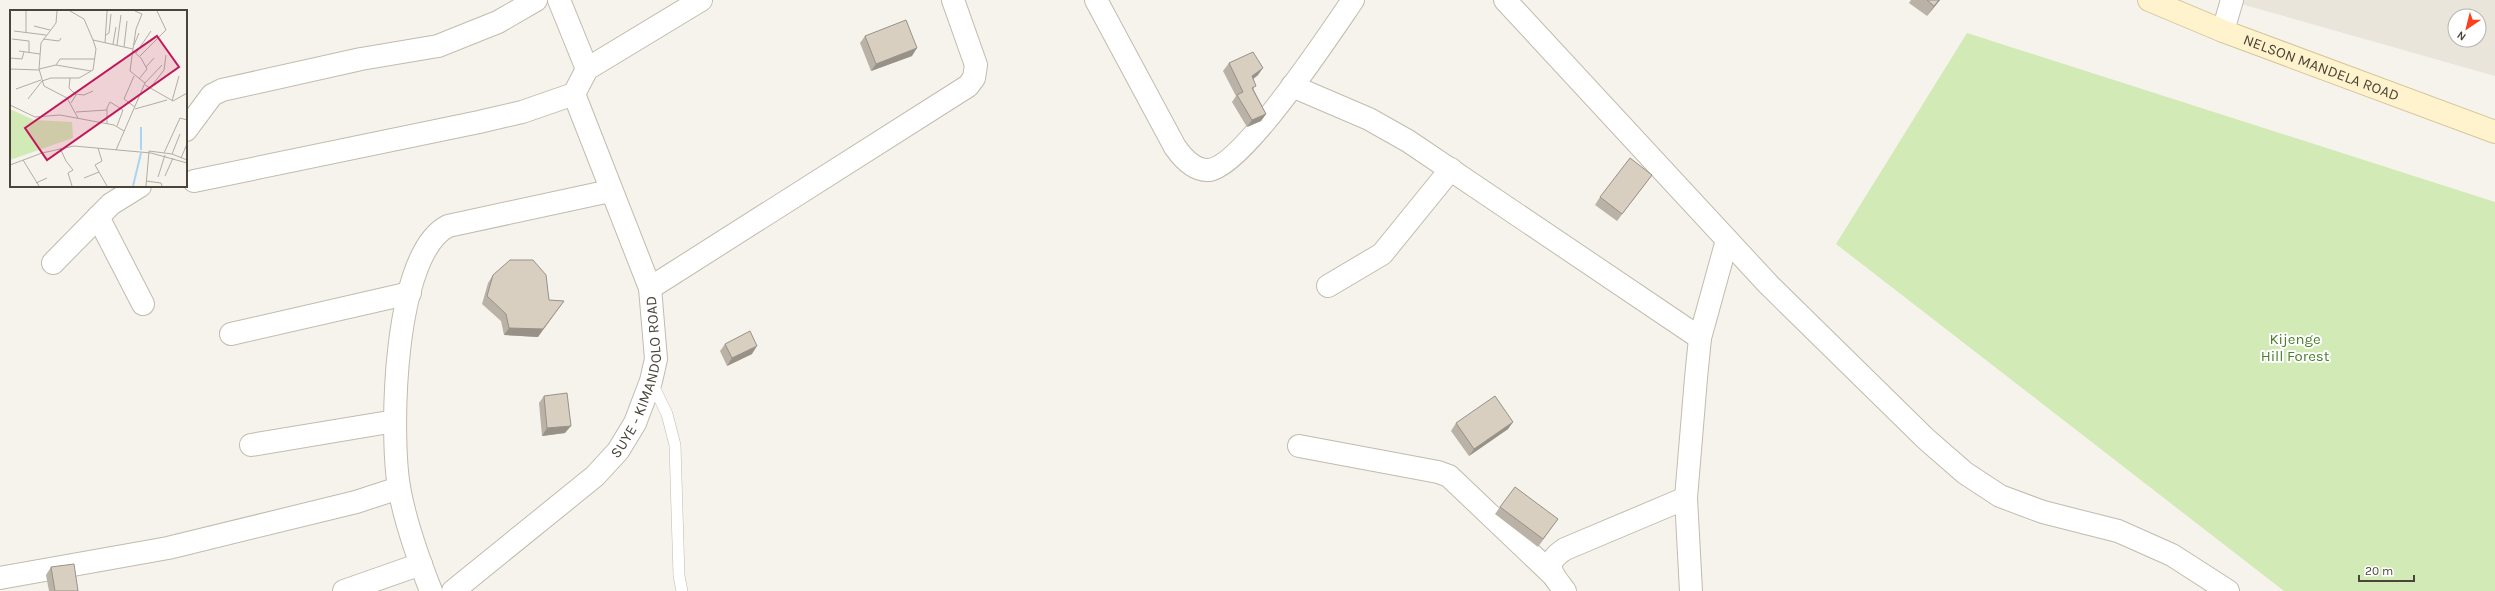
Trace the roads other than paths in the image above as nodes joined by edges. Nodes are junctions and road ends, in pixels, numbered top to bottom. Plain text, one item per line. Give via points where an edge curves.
1 (536, 0) edge
2 (559, 0) edge
3 (701, 0) edge
4 (953, 0) edge
5 (1096, 0) edge
6 (1353, 0) edge
7 (1505, 0) edge
8 (2149, 0) edge
9 (2232, 0) edge
10 (2223, 31) junction
11 (587, 69) junction
12 (1292, 86) junction
13 (574, 94) junction
14 (187, 129) edge
15 (2495, 132) edge
16 (1451, 170) junction
17 (194, 181) dead end
18 (138, 187) edge
19 (610, 191) junction
20 (98, 217) junction
21 (1727, 240) junction
22 (53, 263) dead end
23 (1328, 286) dead end
24 (650, 288) junction
25 (410, 293) junction
26 (143, 304) dead end
27 (232, 334) dead end
28 (1700, 338) junction
29 (651, 381) junction
30 (395, 421) junction
31 (251, 445) dead end
32 (1299, 446) dead end
33 (399, 488) junction
34 (1686, 498) junction
35 (421, 564) junction
36 (1552, 574) junction
37 (0, 578) edge
38 (344, 591) edge
39 (431, 591) edge
40 (453, 591) edge
41 (682, 591) edge
42 (1565, 591) edge
43 (1691, 591) edge
44 (2228, 591) edge

1 - 14 street via 498,22 438,46 361,59 222,90 208,100
2 - 11 street
3 - 11 street
4 - 24 street via 976,65 974,78 968,86
5 - 12 street via 1175,147 1185,160 1199,168 1208,170 1221,166 1271,116
6 - 12 street
7 - 21 street
8 - 10 main road, NELSON MANDELA ROAD
9 - 10 street
10 - 15 main road, NELSON MANDELA ROAD
11 - 13 street
12 - 16 street via 1369,119
13 - 17 street via 522,112 479,122
13 - 19 street, SUYE - KIMANDOLO ROAD
16 - 23 street via 1382,254
16 - 28 street
18 - 20 street via 111,204
19 - 24 street, SUYE - KIMANDOLO ROAD
19 - 25 street via 448,226 429,242 420,259
20 - 22 street
20 - 26 street
21 - 28 street
21 - 44 street via 1926,439 1965,473 2000,496 2043,512 2118,531 2172,555
24 - 29 street, SUYE - KIMANDOLO ROAD via 656,359
25 - 27 street
25 - 30 street via 395,394
28 - 34 street
29 - 40 street, SUYE - KIMANDOLO ROAD via 635,423 618,451 595,476
29 - 41 lane via 667,414 675,445
30 - 31 street
30 - 33 street
32 - 36 street via 1449,476
33 - 35 street
33 - 37 street via 349,504 168,548
34 - 36 street via 1565,548 1554,556 1550,564
34 - 43 street
35 - 38 street
35 - 39 street
36 - 42 street

